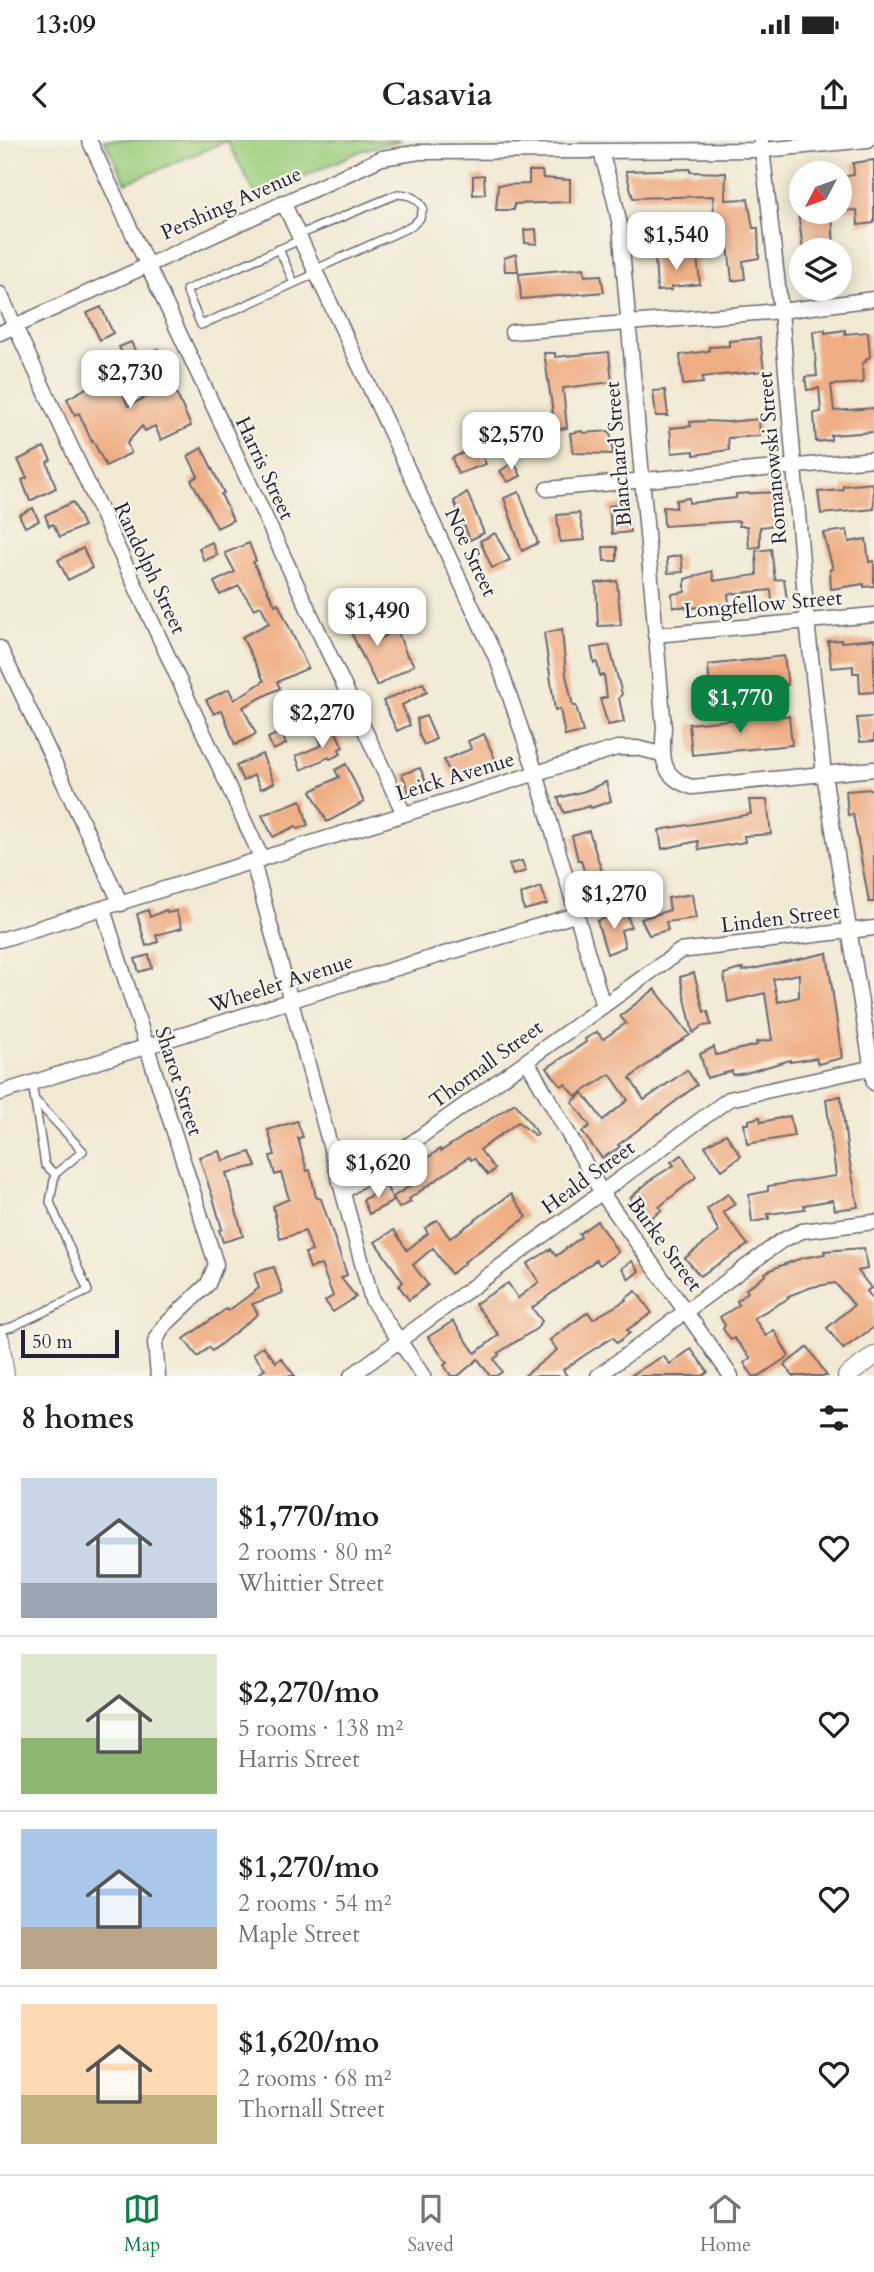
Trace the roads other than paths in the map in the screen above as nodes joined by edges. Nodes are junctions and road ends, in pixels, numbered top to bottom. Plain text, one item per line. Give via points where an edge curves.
1 (89, 140) edge
2 (868, 140) edge
3 (762, 145) edge
4 (435, 146) edge
5 (642, 146) edge
6 (601, 152) junction
7 (283, 202) junction
8 (299, 238) junction
9 (279, 249) junction
10 (147, 264) junction
11 (314, 272) junction
12 (294, 283) junction
13 (0, 294) edge
14 (874, 299) edge
15 (780, 311) junction
16 (628, 321) junction
17 (15, 326) junction
18 (512, 332) dead end
19 (0, 333) edge
20 (874, 459) edge
21 (795, 468) junction
22 (642, 481) junction
23 (547, 489) dead end
24 (874, 615) edge
25 (807, 621) junction
26 (655, 635) junction
27 (0, 648) edge
28 (661, 754) junction
29 (874, 769) edge
30 (536, 773) junction
31 (824, 774) junction
32 (404, 814) junction
33 (258, 861) junction
34 (121, 904) junction
35 (103, 909) junction
36 (575, 915) junction
37 (874, 928) edge
38 (849, 930) junction
39 (0, 940) edge
40 (654, 969) joint
41 (291, 1001) junction
42 (603, 1006) junction
43 (146, 1048) junction
44 (527, 1060) junction
45 (873, 1068) edge
46 (32, 1083) junction
47 (874, 1083) edge
48 (0, 1094) edge
49 (36, 1101) junction
50 (55, 1174) junction
51 (343, 1192) junction
52 (602, 1192) junction
53 (874, 1222) edge
54 (687, 1310) junction
55 (0, 1330) edge
56 (0, 1339) edge
57 (400, 1342) junction
58 (874, 1356) edge
59 (5, 1376) edge
60 (158, 1376) edge
61 (351, 1376) edge
62 (423, 1376) edge
63 (598, 1376) edge
64 (732, 1376) edge
65 (847, 1376) edge

1 - 10 street, Harris Street
2 - 3 street, Pershing Avenue
3 - 5 street, Pershing Avenue
3 - 15 street, Romanowski Street
4 - 6 street, Pershing Avenue
4 - 7 street, Pershing Avenue via 382,158
5 - 6 street, Pershing Avenue
6 - 16 street, Blanchard Street via 620,226
7 - 8 street, Noe Street
7 - 10 street, Pershing Avenue
8 - 9 lane
8 - 11 street, Noe Street
8 - 11 lane via 398,194 419,200 423,208 412,226
9 - 12 lane
9 - 12 lane via 186,290 201,325
10 - 17 street, Pershing Avenue
10 - 32 street, Harris Street
11 - 12 lane
11 - 30 street, Noe Street via 481,624
13 - 17 street, Randolph Street
14 - 15 street
15 - 16 street
15 - 21 street, Romanowski Street
16 - 18 street
16 - 22 street, Blanchard Street
17 - 19 street, Pershing Avenue
17 - 33 street, Randolph Street
20 - 21 street
21 - 22 street
21 - 25 street, Romanowski Street
22 - 23 street
22 - 26 street, Blanchard Street
24 - 25 street, Longfellow Street
25 - 26 street, Longfellow Street
25 - 31 street, Romanowski Street
26 - 28 street, Blanchard Street
27 - 34 street
28 - 30 street, Leick Avenue via 617,748
28 - 31 street via 671,777 692,787
29 - 31 street
30 - 32 street, Leick Avenue
30 - 36 street, Noe Street
31 - 38 street, Romanowski Street
32 - 33 street, Leick Avenue
33 - 34 street, Leick Avenue
33 - 41 street, Randolph Street
34 - 35 street, Leick Avenue
35 - 39 street
35 - 43 street, Sharot Street
36 - 41 street, Wheeler Avenue
36 - 42 street, Noe Street
37 - 38 street, Linden Street
38 - 40 street, Linden Street via 680,951
38 - 45 street, Romanowski Street
40 - 42 street, Thornall Street
41 - 43 street, Wheeler Avenue
41 - 51 street, Randolph Street
42 - 44 street, Thornall Street
43 - 46 street, Wheeler Avenue
43 - 60 street, Sharot Street via 216,1264 208,1284 163,1327 155,1342
44 - 51 street, Thornall Street
44 - 52 street, Burke Street
45 - 47 street, Romanowski Street
45 - 52 street, Heald Street via 729,1099
46 - 48 street, Wheeler Avenue
46 - 49 lane
49 - 50 lane via 45,1164
49 - 50 lane via 83,1151
50 - 55 lane via 50,1202 88,1292
51 - 57 street, Randolph Street via 372,1300
52 - 54 street, Burke Street
52 - 57 street, Heald Street
53 - 54 street via 802,1231 781,1241
54 - 63 street
54 - 64 street, Burke Street
56 - 59 street
57 - 61 street, Heald Street
57 - 62 street, Randolph Street
58 - 65 street

